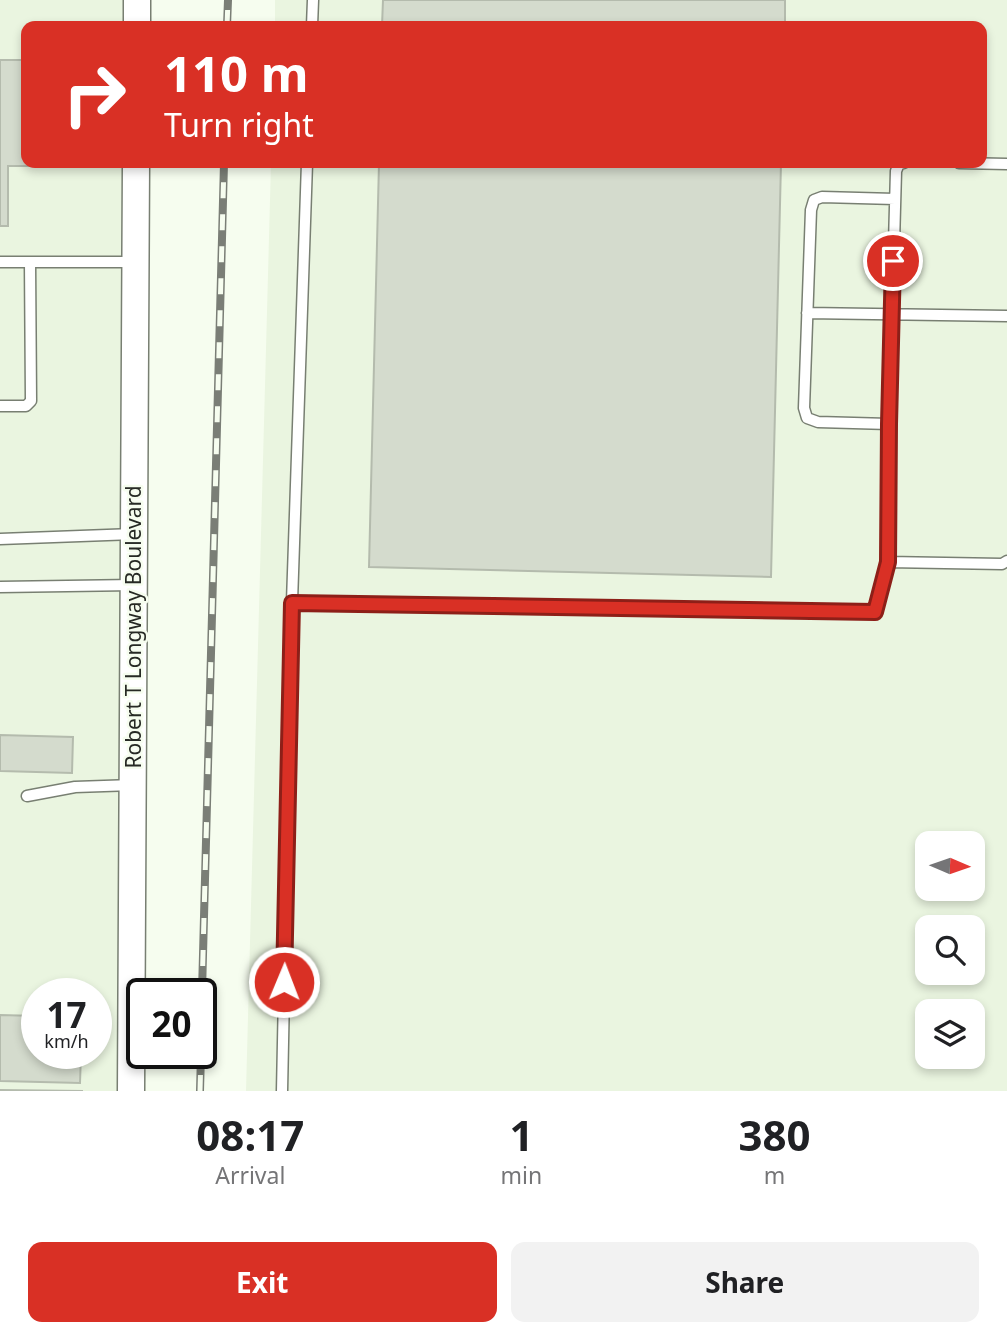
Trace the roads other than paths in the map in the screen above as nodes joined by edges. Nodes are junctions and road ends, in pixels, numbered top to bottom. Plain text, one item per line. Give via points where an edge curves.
1 (137, 0) edge
2 (313, 0) edge
3 (137, 21) edge
4 (312, 21) edge
5 (987, 164) edge
6 (1007, 164) edge
7 (136, 168) edge
8 (307, 168) edge
9 (897, 168) edge
10 (895, 199) junction
11 (0, 262) edge
12 (30, 262) junction
13 (136, 262) junction
14 (807, 313) junction
15 (892, 314) junction
16 (1007, 316) edge
17 (0, 406) edge
18 (889, 424) junction
19 (134, 534) junction
20 (0, 539) edge
21 (1007, 561) edge
22 (888, 562) junction
23 (134, 585) junction
24 (0, 587) edge
25 (292, 603) junction
26 (133, 785) junction
27 (27, 796) dead end
28 (131, 1091) edge
29 (282, 1091) edge

1 - 3 street
2 - 4 lane
5 - 6 lane
7 - 13 street, Robert T Longway Boulevard
8 - 25 lane
9 - 10 lane
10 - 14 lane via 814,200
10 - 15 lane
11 - 12 lane
12 - 13 lane
12 - 17 lane via 31,401 26,406
13 - 19 street, Robert T Longway Boulevard
14 - 15 lane
14 - 18 lane via 807,418
15 - 16 lane
15 - 18 lane
18 - 22 lane
19 - 20 lane
19 - 23 street, Robert T Longway Boulevard
21 - 22 lane
22 - 25 lane via 875,612
23 - 24 lane
23 - 26 street, Robert T Longway Boulevard
25 - 29 lane
26 - 27 lane via 75,787
26 - 28 street, Robert T Longway Boulevard

